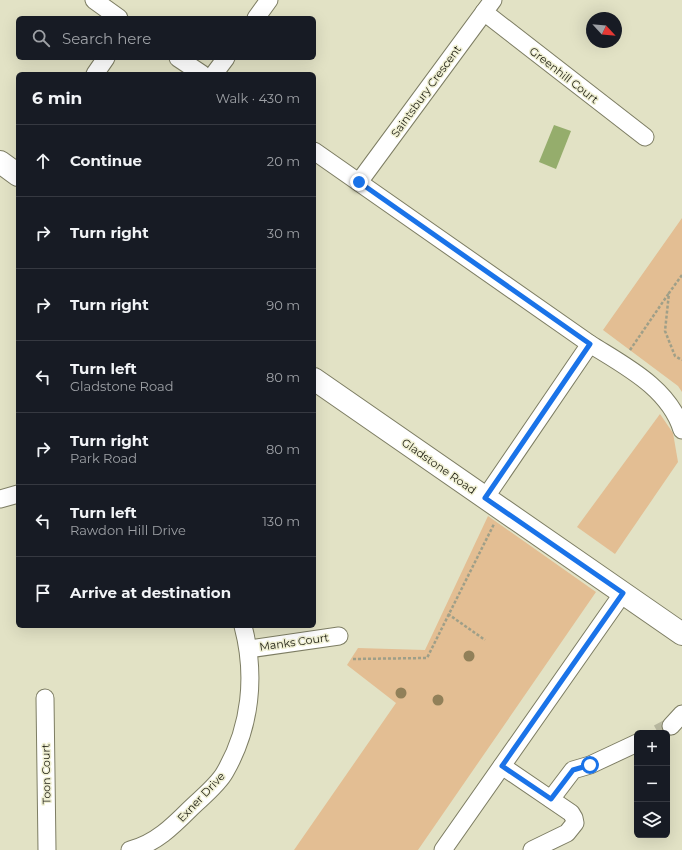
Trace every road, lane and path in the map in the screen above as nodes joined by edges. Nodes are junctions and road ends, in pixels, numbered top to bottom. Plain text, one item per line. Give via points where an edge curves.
1 (94, 0) edge
2 (269, 0) edge
3 (488, 6) edge
4 (116, 16) edge
5 (257, 16) edge
6 (105, 60) edge
7 (181, 60) edge
8 (224, 60) edge
9 (96, 72) edge
10 (199, 72) edge
11 (216, 72) edge
12 (645, 137) dead end
13 (316, 152) edge
14 (0, 162) edge
15 (16, 174) edge
16 (359, 182) junction
17 (682, 275) edge
18 (669, 293) junction
19 (590, 344) junction
20 (682, 360) edge
21 (621, 364) junction
22 (316, 380) edge
23 (682, 430) edge
24 (16, 495) edge
25 (485, 498) junction
26 (0, 499) edge
27 (495, 521) dead end
28 (623, 593) junction
29 (448, 614) junction
30 (244, 628) edge
31 (682, 634) edge
32 (339, 636) dead end
33 (485, 640) dead end
34 (249, 648) junction
35 (353, 659) dead end
36 (46, 698) dead end
37 (634, 744) edge
38 (502, 766) junction
39 (551, 799) junction
40 (47, 850) edge
41 (130, 850) edge
42 (443, 850) edge
43 (532, 850) edge

1 - 4 street
2 - 5 street
3 - 12 street, Greenhill Court
3 - 16 street, Saintsbury Crescent
6 - 9 street
7 - 10 street
8 - 11 street
13 - 16 street
14 - 15 main road
16 - 19 street
17 - 18 path
18 - 20 path via 665,331 675,356
18 - 21 path
19 - 21 street
19 - 25 street
21 - 23 street via 661,393 679,420
22 - 25 main road, Gladstone Road
24 - 26 street
25 - 28 main road, Gladstone Road
27 - 29 path
28 - 31 main road, Gladstone Road
28 - 38 street
29 - 33 path
29 - 35 path via 427,658
30 - 34 street, Exner Drive
32 - 34 street, Manks Court
34 - 41 street, Exner Drive via 249,710 225,774 167,833
36 - 40 street, Toon Court
37 - 39 street via 573,770
38 - 39 street
38 - 42 street
39 - 43 street via 571,813 575,823 567,833

